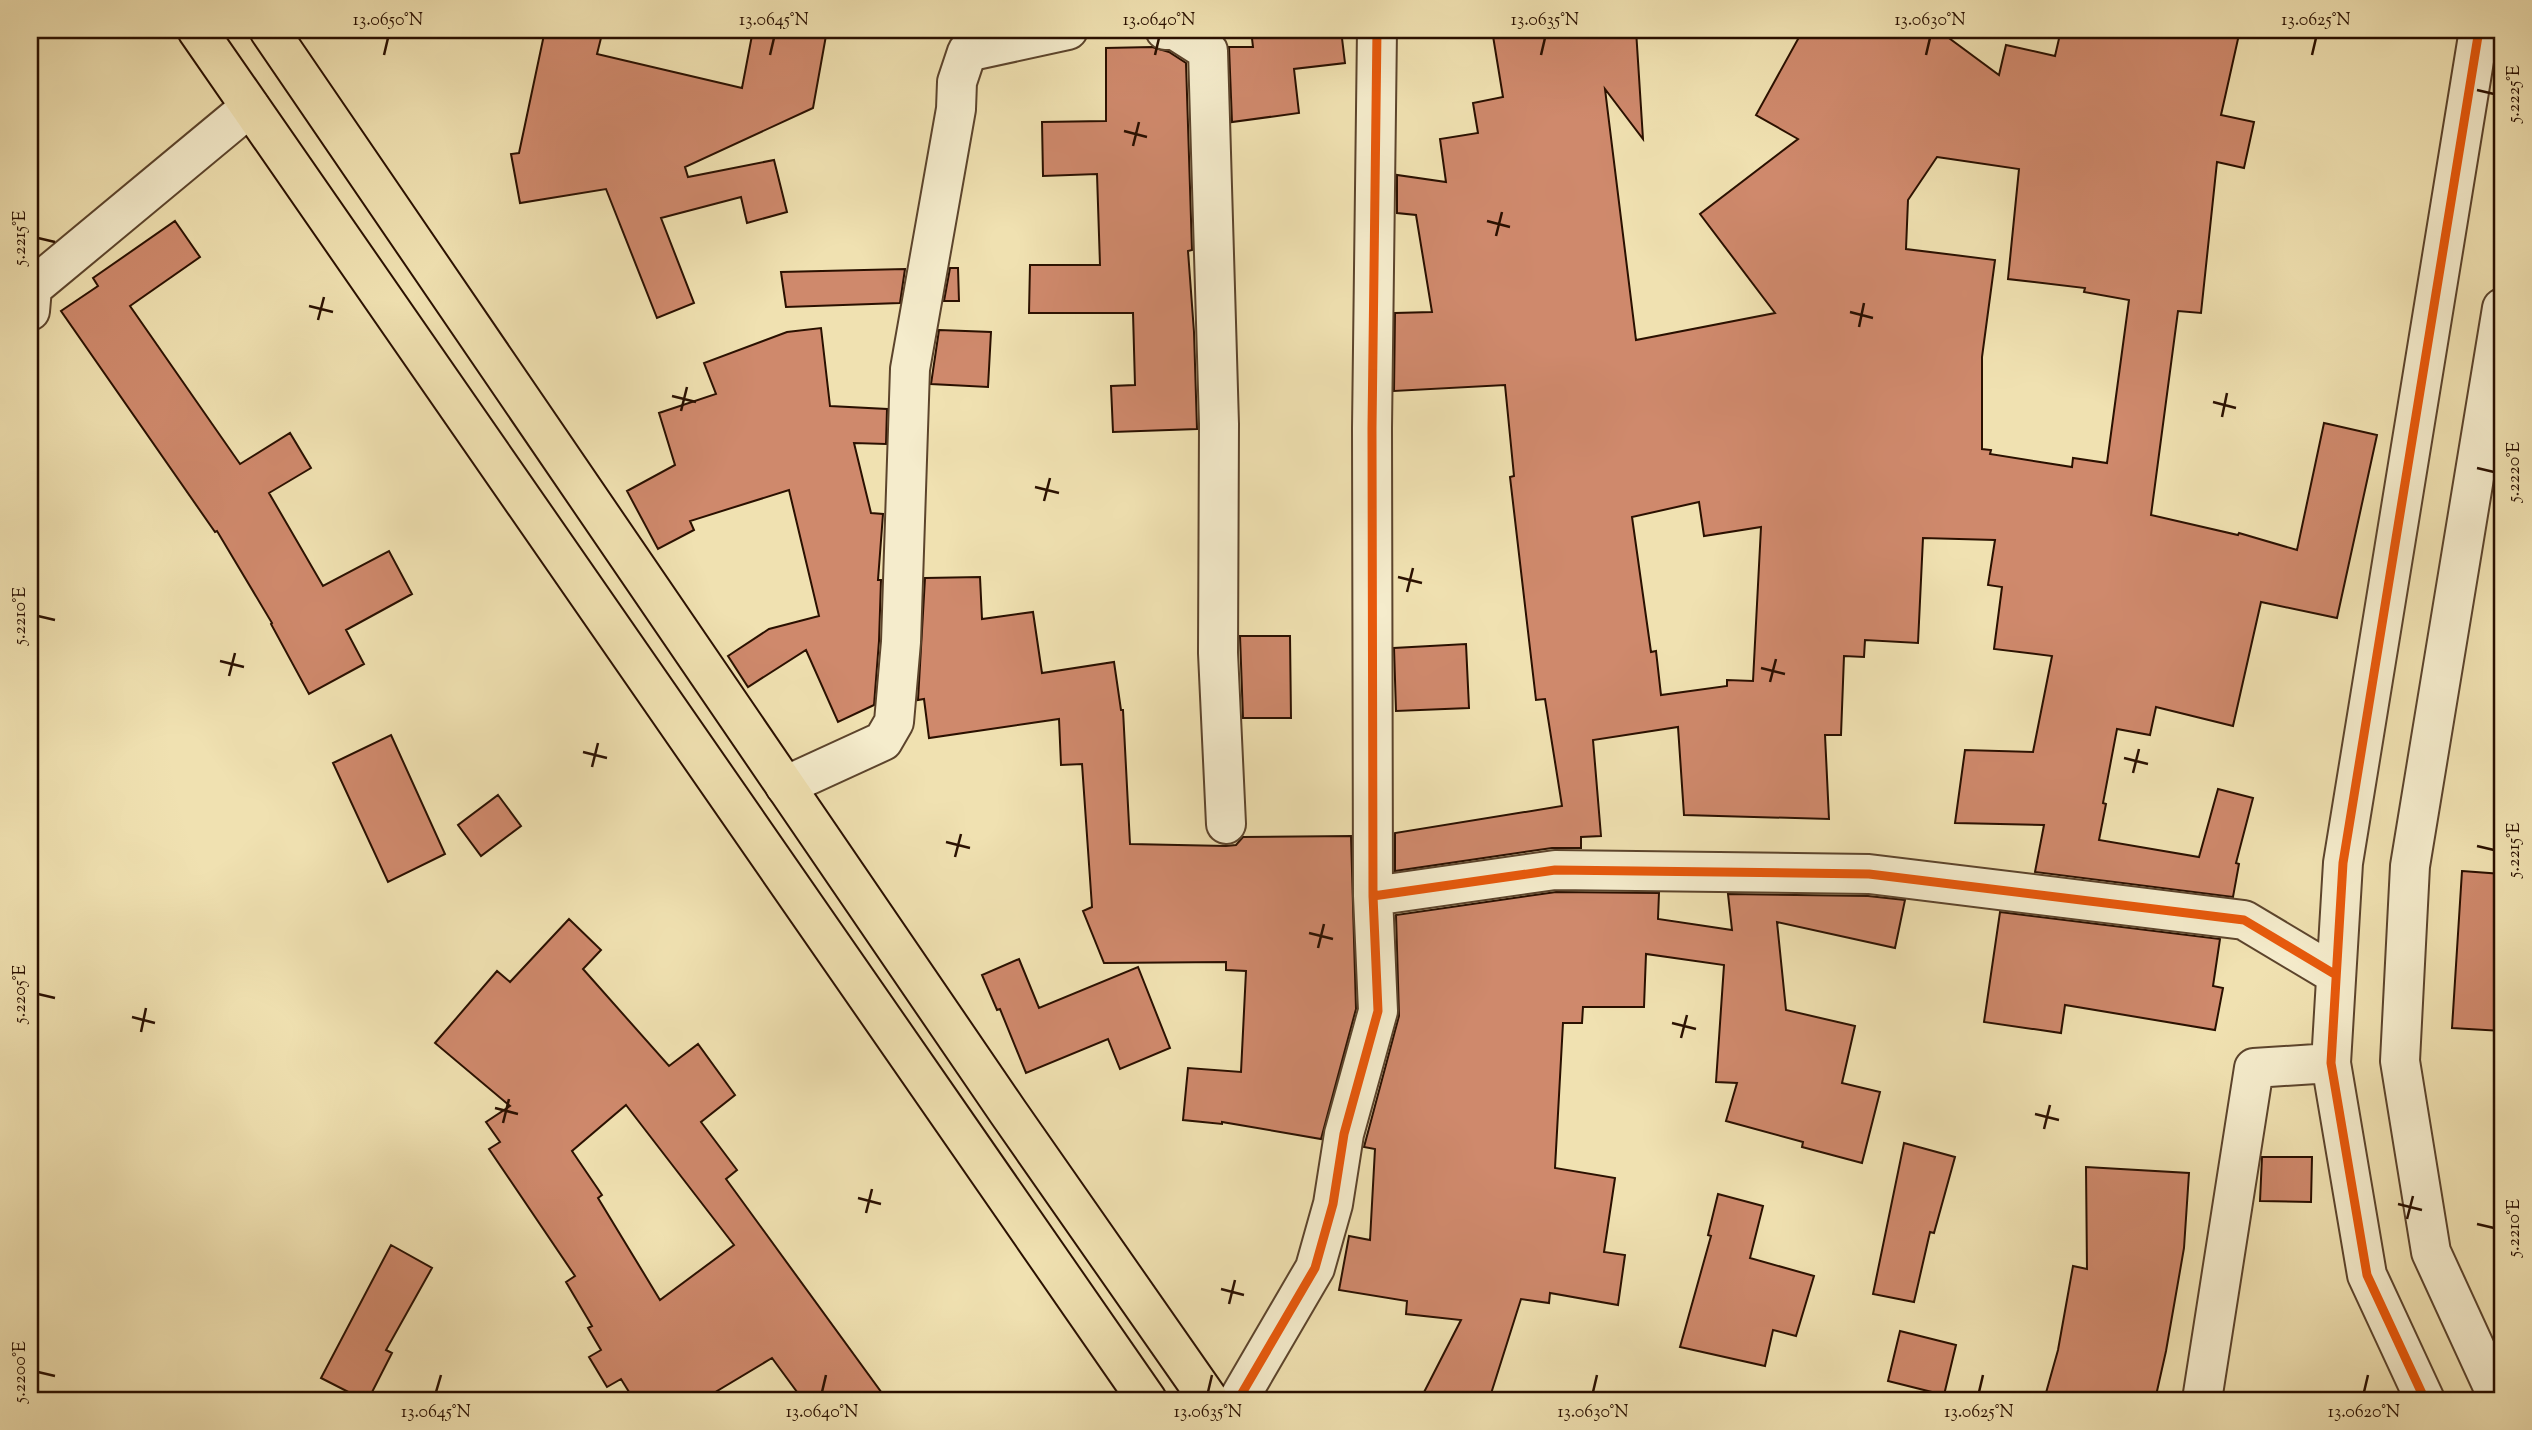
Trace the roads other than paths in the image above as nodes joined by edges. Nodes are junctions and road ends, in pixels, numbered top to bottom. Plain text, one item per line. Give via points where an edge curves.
1 (197, 30) edge
2 (1068, 30) edge
3 (1165, 30) edge
4 (1377, 30) edge
5 (2479, 30) edge
6 (271, 31) edge
7 (250, 107) junction
8 (2502, 308) edge
9 (30, 311) edge
10 (785, 786) junction
11 (1226, 824) dead end
12 (1373, 896) junction
13 (2336, 975) junction
14 (2331, 1063) junction
15 (1147, 1400) edge
16 (1209, 1400) edge
17 (1238, 1400) edge
18 (2202, 1400) edge
19 (2425, 1400) edge
20 (2499, 1400) edge

1 - 7 main road
2 - 10 street via 967,52 957,82 910,369 894,722 883,741
3 - 11 street via 1175,30 1208,51 1219,424 1218,653
4 - 12 street
5 - 13 street via 2343,863
6 - 10 main road
7 - 9 street via 32,288
7 - 15 main road
8 - 20 street via 2410,866 2400,1061 2431,1252
10 - 16 main road
12 - 13 street via 1555,870 1868,874 2244,919
12 - 17 street via 1378,1011 1343,1133 1329,1217 1315,1268
13 - 14 street
14 - 18 street via 2254,1068
14 - 19 street via 2367,1275

